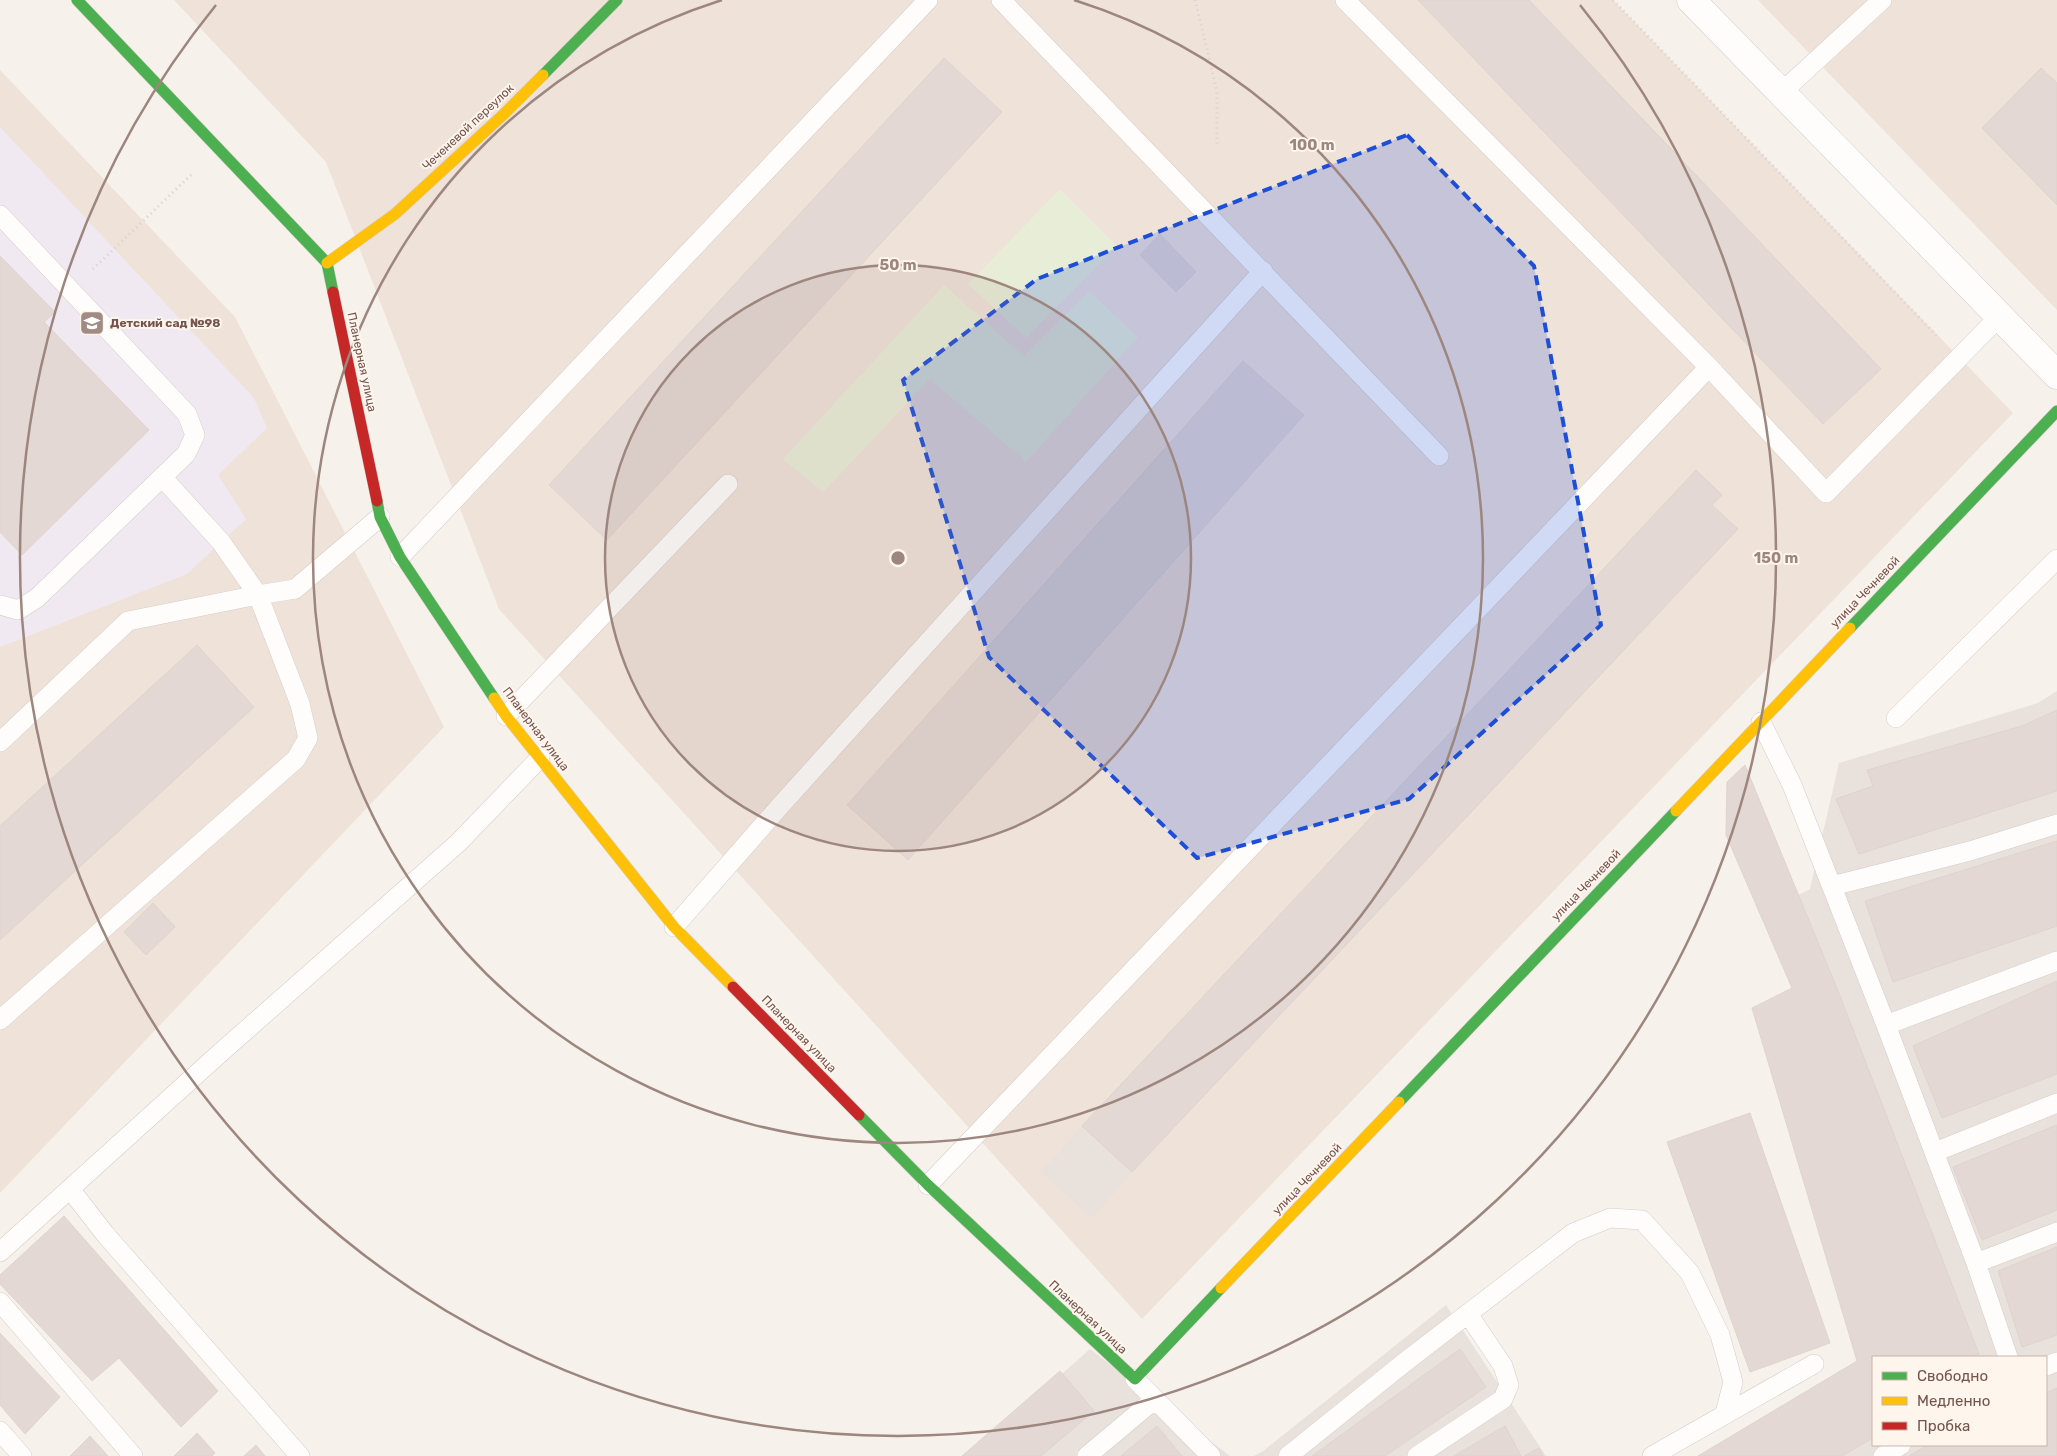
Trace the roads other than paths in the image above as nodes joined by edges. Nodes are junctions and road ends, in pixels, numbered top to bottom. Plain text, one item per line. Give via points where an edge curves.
1 (77, 0) edge
2 (617, 0) edge
3 (928, 0) edge
4 (1001, 0) edge
5 (1345, 0) edge
6 (1691, 0) edge
7 (1882, 0) edge
8 (1782, 92) junction
9 (0, 215) edge
10 (327, 263) junction
11 (1263, 271) junction
12 (1999, 317) junction
13 (2052, 360) edge
14 (1708, 367) junction
15 (2057, 411) edge
16 (1439, 456) dead end
17 (162, 477) junction
18 (728, 484) dead end
19 (380, 517) junction
20 (400, 557) junction
21 (2057, 559) edge
22 (258, 595) junction
23 (0, 605) edge
24 (506, 716) junction
25 (1896, 718) dead end
26 (1761, 722) junction
27 (0, 742) edge
28 (540, 758) junction
29 (2057, 824) edge
30 (1832, 886) junction
31 (674, 927) junction
32 (2057, 961) edge
33 (0, 1020) edge
34 (1886, 1025) junction
35 (2057, 1103) edge
36 (1934, 1152) junction
37 (928, 1185) junction
38 (70, 1188) junction
39 (2057, 1232) edge
40 (0, 1252) edge
41 (1976, 1263) junction
42 (0, 1302) edge
43 (1468, 1314) junction
44 (2008, 1356) edge
45 (1814, 1364) dead end
46 (1135, 1379) junction
47 (1155, 1399) junction
48 (1725, 1413) junction
49 (0, 1431) edge
50 (1899, 1446) edge
51 (22, 1456) edge
52 (133, 1456) edge
53 (300, 1456) edge
54 (1088, 1456) edge
55 (1211, 1456) edge
56 (1288, 1456) edge
57 (1417, 1456) edge
58 (1652, 1456) edge
59 (1883, 1456) edge

1 - 10 street
2 - 10 street, Чеченевой переулок via 504,114 395,214
3 - 20 lane
4 - 11 lane
5 - 14 lane
6 - 8 street
7 - 8 lane
8 - 12 street
9 - 17 lane via 187,414 195,435 186,454
10 - 19 street, Планерная улица
11 - 16 lane
11 - 31 lane
12 - 13 street
12 - 14 lane via 1826,493
14 - 37 lane
15 - 26 street, улица Чечневой
17 - 22 lane via 221,542
17 - 23 lane via 37,598 18,610
18 - 24 lane
19 - 20 street, Планерная улица
19 - 22 lane via 295,589
20 - 24 street, Планерная улица
21 - 25 lane
22 - 27 lane via 128,621
22 - 33 lane via 300,704 308,738 296,758
24 - 28 street, Планерная улица
26 - 30 lane via 1792,785
26 - 46 street, улица Чечневой
28 - 31 street, Планерная улица
28 - 38 lane via 458,842
29 - 30 lane via 1970,851
30 - 34 lane
31 - 37 street, Планерная улица
32 - 34 lane
34 - 36 lane
35 - 36 lane
36 - 41 lane
37 - 46 street, Планерная улица
38 - 40 lane
38 - 53 lane via 105,1234
39 - 41 lane
41 - 44 lane
42 - 52 lane
43 - 48 lane via 1573,1233 1610,1218 1642,1220 1690,1273 1720,1334 1733,1382
43 - 56 lane
43 - 57 lane via 1503,1366 1509,1385 1503,1399
45 - 48 lane
46 - 47 lane
47 - 54 lane
47 - 55 lane
48 - 58 lane
49 - 51 lane
50 - 59 lane

